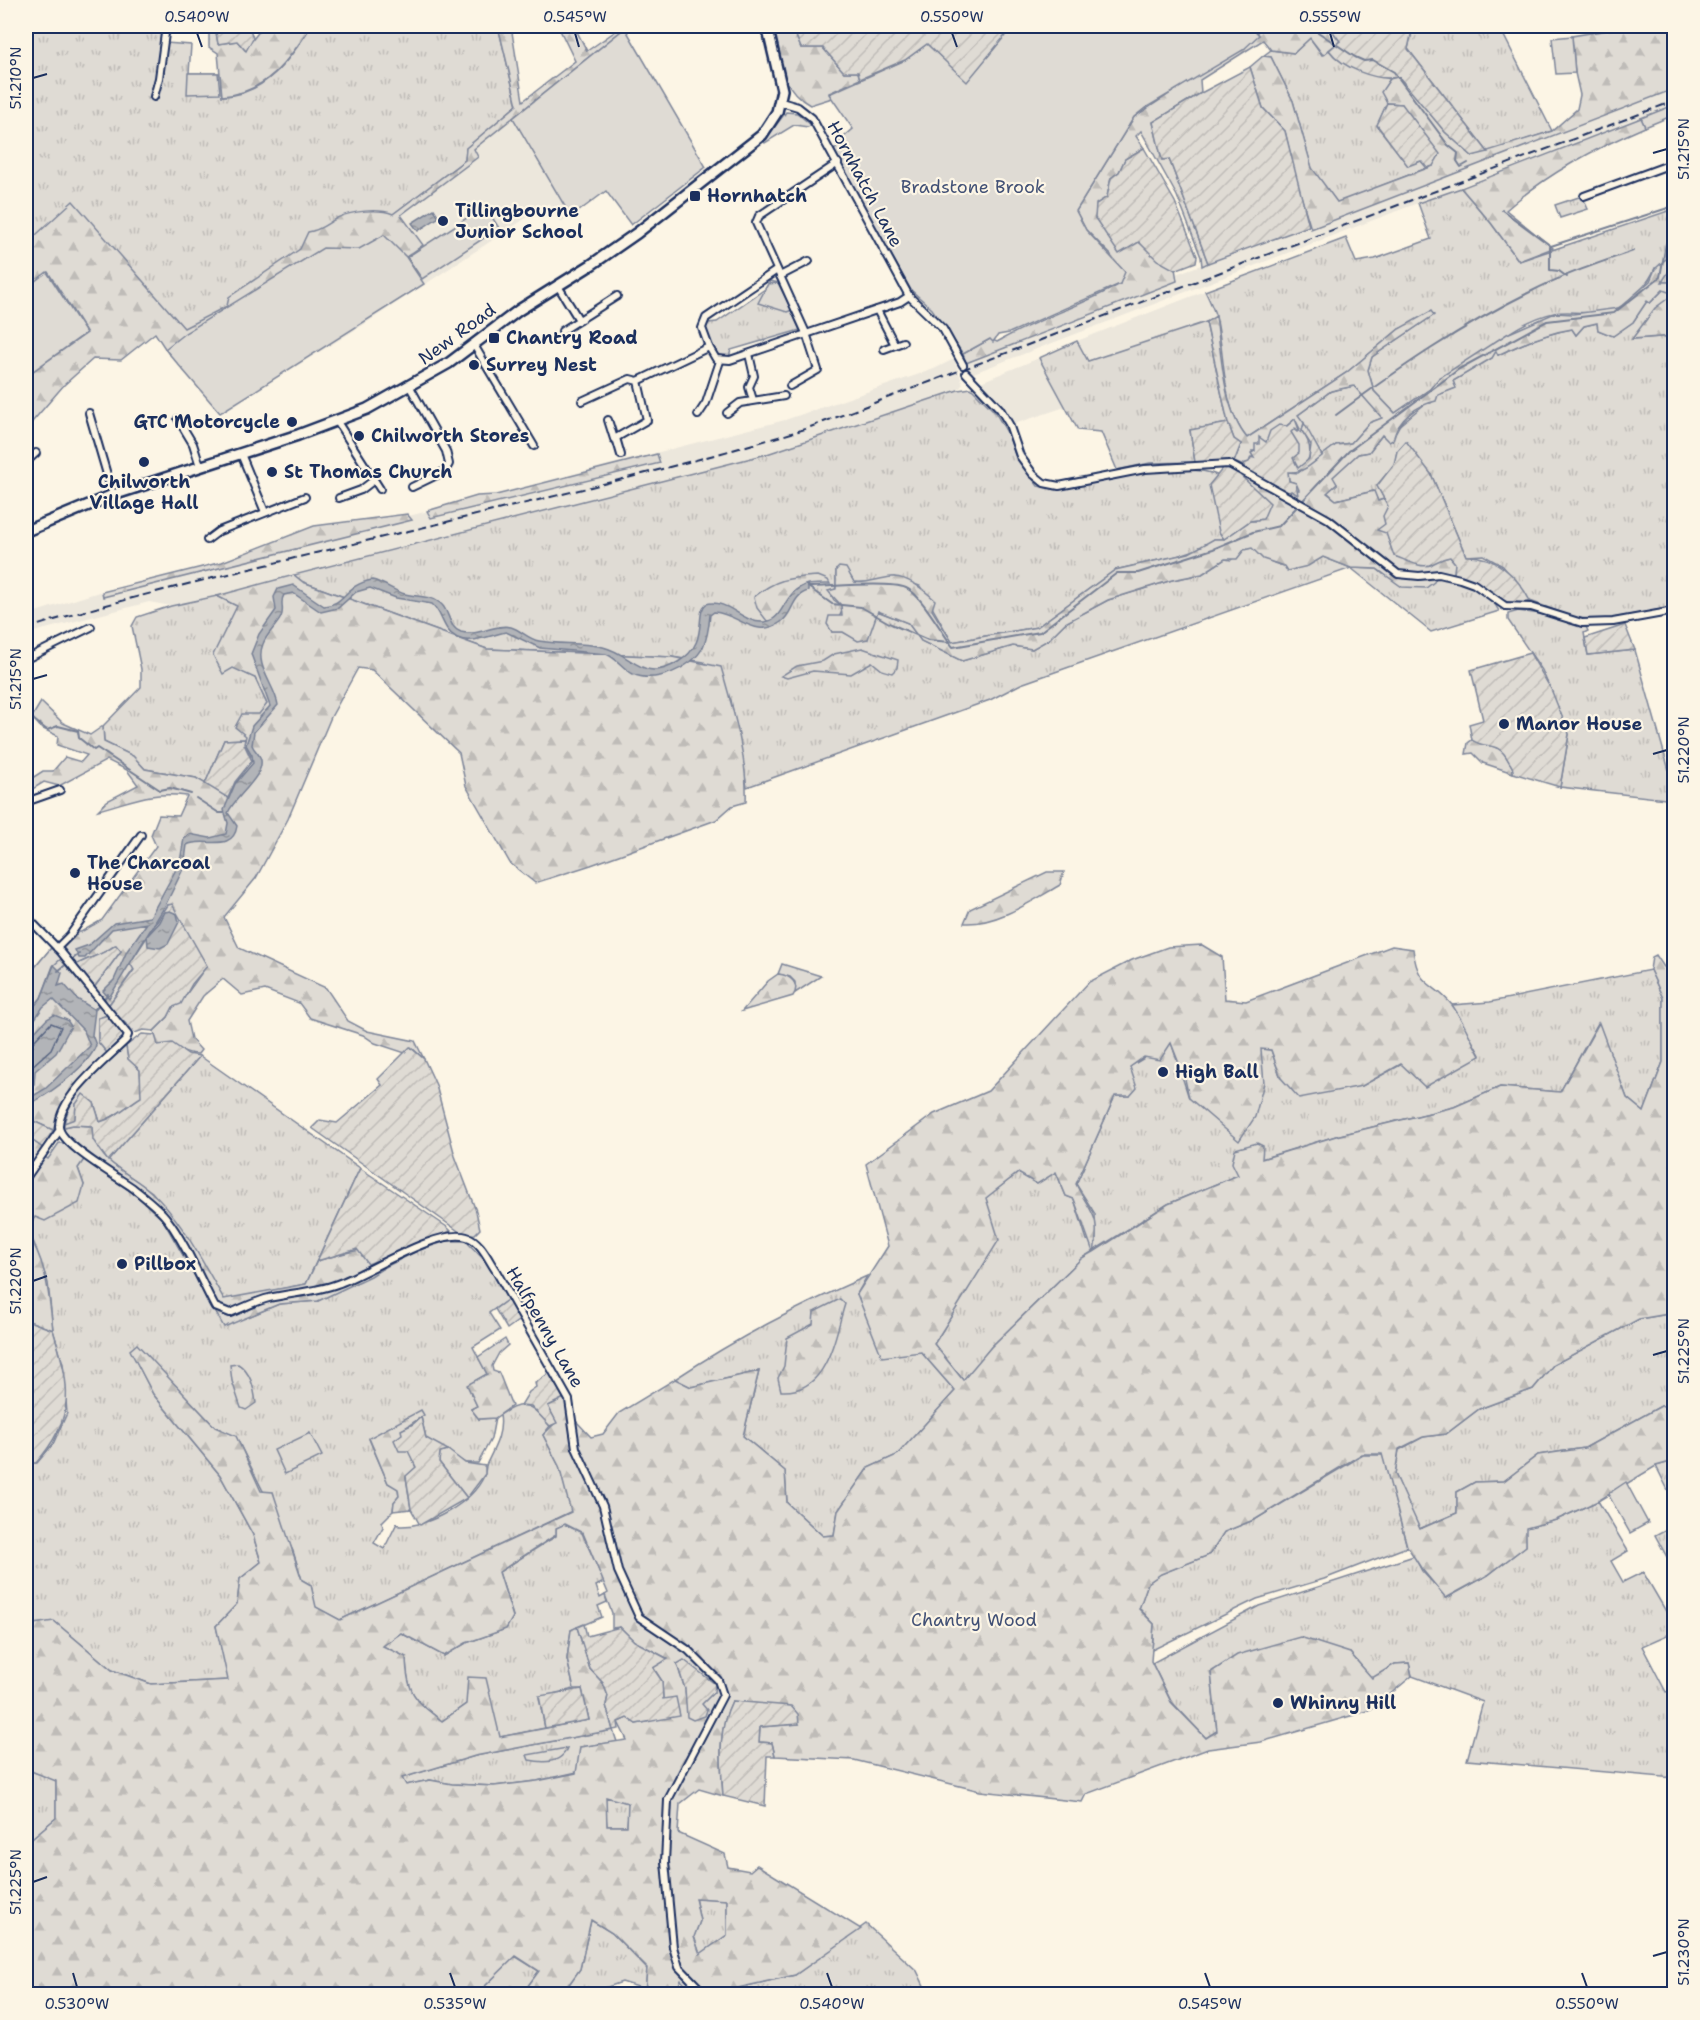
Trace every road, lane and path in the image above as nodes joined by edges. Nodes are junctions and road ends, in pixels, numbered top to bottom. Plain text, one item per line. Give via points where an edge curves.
1 (166, 26) edge
2 (768, 26) edge
3 (154, 97) dead end
4 (781, 102) junction
5 (838, 162) junction
6 (1674, 163) edge
7 (1584, 196) dead end
8 (808, 261) dead end
9 (779, 273) junction
10 (558, 286) junction
11 (616, 296) dead end
12 (909, 296) junction
13 (877, 310) junction
14 (579, 320) junction
15 (562, 330) dead end
16 (806, 333) junction
17 (903, 342) dead end
18 (474, 345) junction
19 (895, 345) junction
20 (709, 347) junction
21 (884, 350) dead end
22 (749, 354) junction
23 (720, 361) junction
24 (963, 365) dead end
25 (966, 373) dead end
26 (638, 381) junction
27 (790, 386) dead end
28 (410, 387) junction
29 (784, 396) dead end
30 (753, 400) junction
31 (582, 401) dead end
32 (89, 413) dead end
33 (727, 413) dead end
34 (698, 415) dead end
35 (178, 419) dead end
36 (336, 420) junction
37 (608, 420) dead end
38 (616, 438) junction
39 (534, 446) dead end
40 (36, 453) dead end
41 (241, 454) junction
42 (621, 455) dead end
43 (26, 462) edge
44 (200, 466) junction
45 (374, 480) junction
46 (412, 487) dead end
47 (380, 489) dead end
48 (113, 495) junction
49 (305, 497) dead end
50 (339, 498) dead end
51 (265, 512) junction
52 (26, 531) edge
53 (207, 540) dead end
54 (1674, 611) edge
55 (91, 627) dead end
56 (26, 658) edge
57 (60, 790) dead end
58 (26, 802) edge
59 (141, 835) dead end
60 (26, 916) edge
61 (57, 948) junction
62 (59, 1131) junction
63 (26, 1178) edge
64 (705, 1995) edge

1 - 3 street
2 - 4 main road via 781,78
4 - 5 street, Hornhatch Lane via 798,106 812,118
4 - 10 main road, New Road via 768,128 748,146 637,233
5 - 9 street via 759,216 757,230
5 - 12 street, Hornhatch Lane
6 - 7 street
8 - 9 street
9 - 16 street
9 - 20 street via 706,318 702,328
10 - 14 street
10 - 18 main road, New Road
11 - 14 street
12 - 13 street
12 - 24 street, Hornhatch Lane via 943,328
13 - 16 street
13 - 19 street
14 - 15 street
16 - 22 street
16 - 27 street via 818,370
17 - 19 street
18 - 28 main road, New Road
18 - 39 street
19 - 21 street
20 - 23 street
20 - 26 street
22 - 23 street
22 - 30 street via 754,376 749,387
23 - 34 street
25 - 54 street via 1000,409 1020,456 1044,483 1059,486 1145,469 1229,464 1343,529 1398,574 1439,574 1460,579 1505,606 1531,607 1596,624
26 - 31 street via 630,379
26 - 38 street via 647,420
28 - 36 main road, New Road
28 - 46 street via 446,452 451,469
29 - 30 street
30 - 33 street via 740,403
32 - 48 street
35 - 44 street
36 - 41 main road, New Road
36 - 45 street
37 - 38 street
38 - 42 street
40 - 43 street
41 - 44 main road, New Road
41 - 51 street
44 - 48 main road, New Road
45 - 47 street
45 - 50 street
48 - 52 main road, New Road
49 - 51 street
51 - 53 street
55 - 56 street
57 - 58 street
59 - 61 street
60 - 61 street
61 - 62 street via 128,1035 66,1104
62 - 63 street
62 - 64 street, Halfpenny Lane via 69,1143 167,1218 216,1307 230,1313 266,1299 337,1285 410,1250 444,1239 470,1237 484,1252 569,1400 576,1448 603,1506 618,1570 639,1617 688,1650 718,1680 723,1695 668,1800 665,1862 673,1947 679,1967

